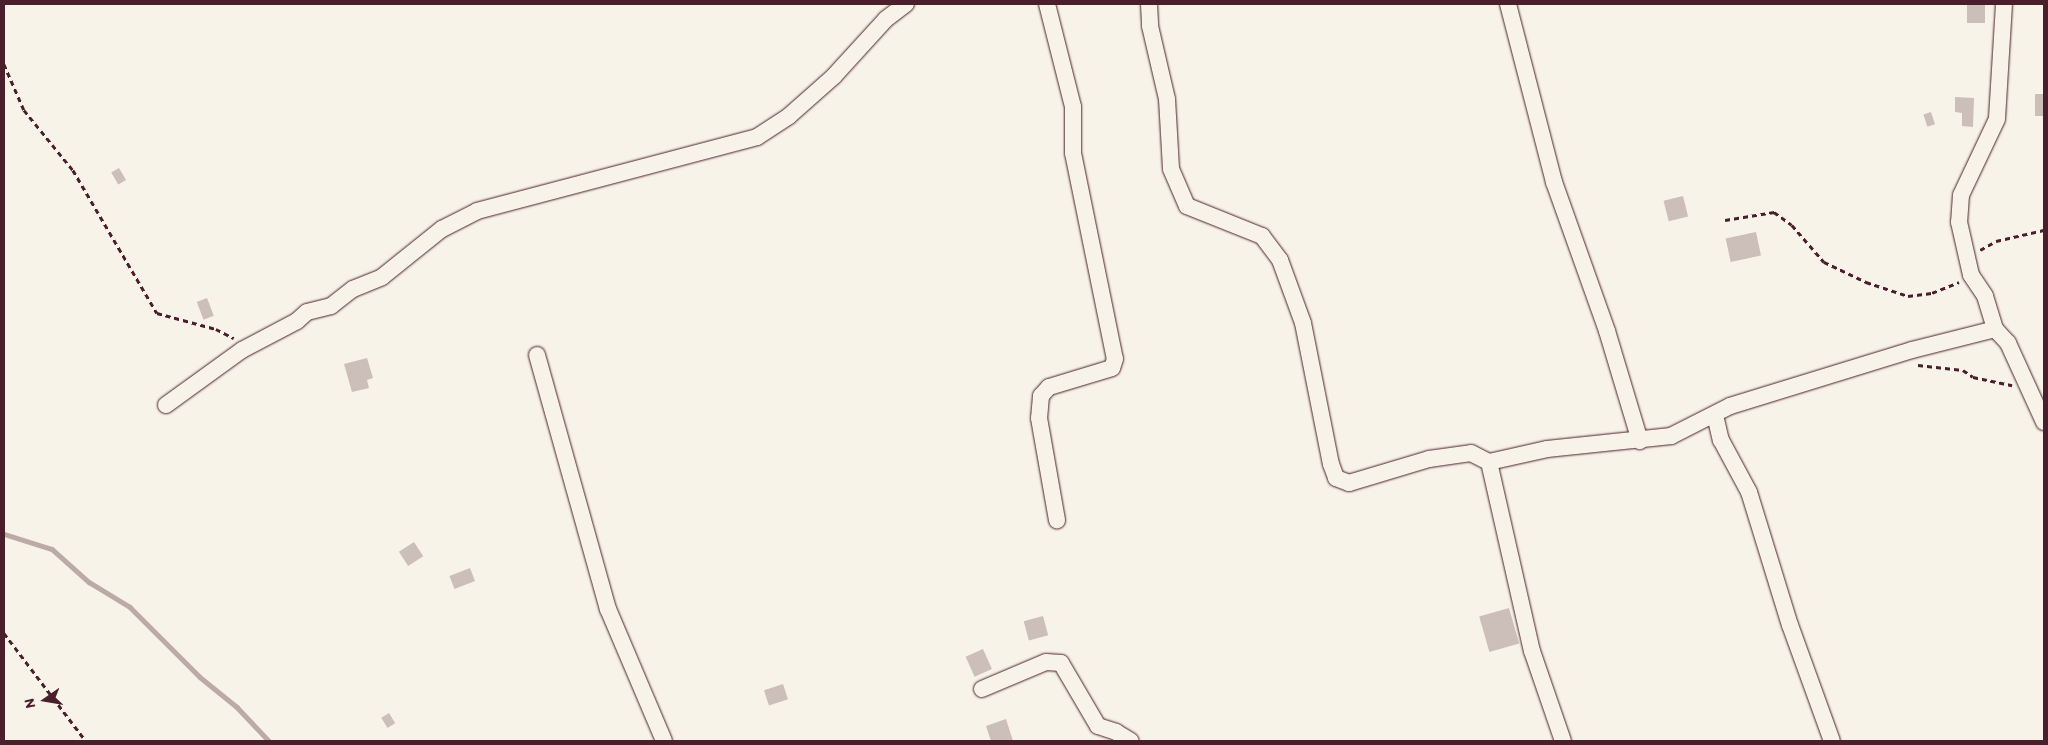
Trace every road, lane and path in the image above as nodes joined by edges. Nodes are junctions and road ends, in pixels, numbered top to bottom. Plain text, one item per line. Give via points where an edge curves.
1 (906, 4) edge
2 (1047, 4) edge
3 (1149, 4) edge
4 (1508, 4) edge
5 (2004, 4) edge
6 (4, 64) edge
7 (1725, 220) dead end
8 (2044, 230) edge
9 (1965, 258) junction
10 (1971, 275) junction
11 (1995, 329) junction
12 (242, 350) junction
13 (537, 355) dead end
14 (1914, 364) dead end
15 (2028, 387) junction
16 (166, 405) dead end
17 (1715, 415) junction
18 (2044, 422) edge
19 (1640, 441) junction
20 (1489, 462) junction
21 (1057, 520) dead end
22 (4, 633) edge
23 (982, 689) dead end
24 (86, 741) edge
25 (664, 741) edge
26 (1131, 741) edge
27 (1563, 741) edge
28 (1832, 741) edge

1 - 12 street via 886,19 828,82 789,116 757,137 477,212 442,230 382,277 353,289 331,306 307,312
2 - 21 street via 1073,107 1073,153 1115,360 1112,368 1049,388 1041,396 1039,418
3 - 20 street via 1150,26 1167,98 1171,170 1187,206 1262,236 1280,260 1303,323 1336,478 1348,483 1365,480 1429,459 1471,453
4 - 19 street via 1554,182 1607,331
5 - 9 street via 1998,119 1961,195 1960,222
6 - 12 path via 24,110 73,170 157,312 231,334
7 - 10 path via 1774,212 1792,225 1824,262 1866,282 1908,296 1932,293 1964,281
8 - 9 path via 1996,241
9 - 10 street
10 - 11 street via 1984,296
11 - 15 street via 2008,344
11 - 17 street via 1761,396 1730,406
12 - 16 street
13 - 25 street via 608,609
14 - 15 path via 1963,370 1973,377
15 - 18 street
17 - 19 street via 1671,436
17 - 28 street via 1721,440 1749,492 1790,625
19 - 20 street via 1547,449
20 - 27 street via 1532,651
22 - 24 path
23 - 26 street via 1046,662 1061,663 1098,726

